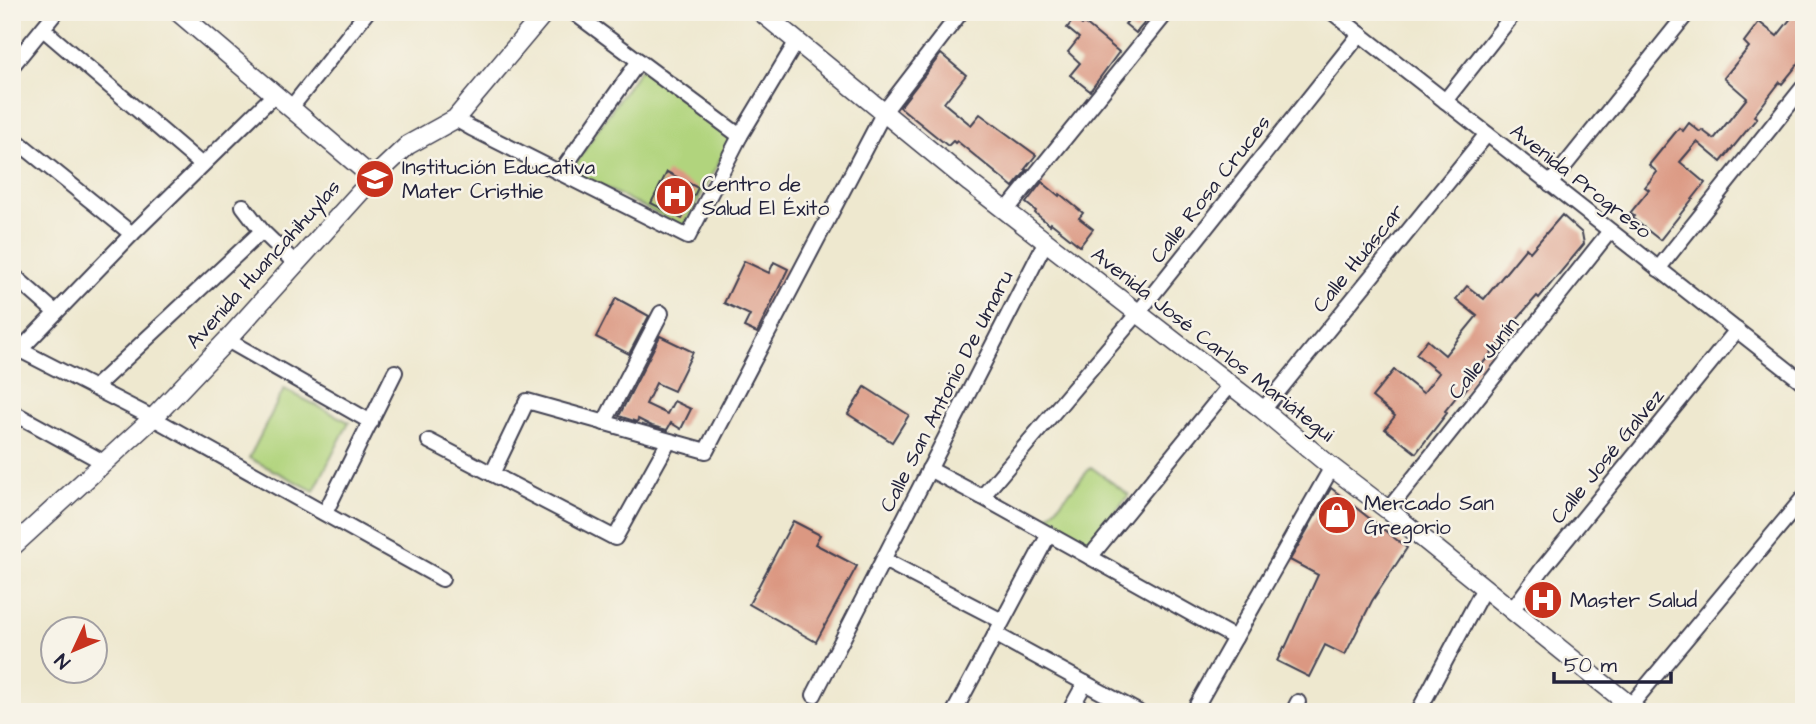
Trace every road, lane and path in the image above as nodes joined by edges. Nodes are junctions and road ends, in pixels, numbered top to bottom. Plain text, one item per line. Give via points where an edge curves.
1 (367, 12) edge
2 (545, 12) edge
3 (573, 12) edge
4 (761, 12) edge
5 (961, 12) edge
6 (1167, 12) edge
7 (1515, 12) edge
8 (1688, 12) edge
9 (52, 14) edge
10 (182, 14) edge
11 (1338, 14) edge
12 (43, 29) junction
13 (1360, 34) junction
14 (797, 41) junction
15 (639, 61) junction
16 (12, 66) edge
17 (1804, 86) edge
18 (274, 95) junction
19 (1445, 101) junction
20 (290, 109) junction
21 (884, 113) junction
22 (455, 119) junction
23 (1487, 134) junction
24 (740, 136) junction
25 (12, 137) edge
26 (202, 165) junction
27 (559, 173) junction
28 (373, 178) junction
29 (1550, 184) junction
30 (243, 206) dead end
31 (1006, 211) junction
32 (262, 231) junction
33 (1610, 231) junction
34 (132, 234) junction
35 (1046, 241) junction
36 (296, 264) junction
37 (1658, 269) junction
38 (12, 274) edge
39 (55, 312) junction
40 (661, 313) dead end
41 (1138, 313) junction
42 (1737, 330) junction
43 (227, 340) junction
44 (16, 348) edge
45 (395, 372) dead end
46 (1804, 383) edge
47 (1230, 386) junction
48 (94, 388) junction
49 (1263, 410) junction
50 (12, 412) edge
51 (153, 418) junction
52 (370, 422) junction
53 (604, 423) junction
54 (429, 441) dead end
55 (669, 441) junction
56 (105, 463) junction
57 (1332, 467) junction
58 (929, 470) junction
59 (492, 474) junction
60 (982, 497) junction
61 (1804, 497) edge
62 (1388, 510) junction
63 (325, 513) junction
64 (1049, 534) junction
65 (14, 543) edge
66 (1090, 557) junction
67 (884, 561) junction
68 (442, 579) dead end
69 (1484, 588) junction
70 (1512, 610) junction
71 (999, 627) junction
72 (1235, 638) junction
73 (1084, 683) junction
74 (814, 695) dead end
75 (1634, 709) edge
76 (954, 712) edge
77 (1069, 712) edge
78 (1138, 712) edge
79 (1194, 712) edge
80 (1418, 712) edge

1 - 20 street
2 - 22 street, Avenida Huancahihuylas
3 - 15 street
4 - 14 street, Avenida José Carlos Mariátegui
5 - 21 street
6 - 31 street
7 - 19 street
8 - 29 street
9 - 12 street
10 - 18 street
11 - 13 street, Avenida Progreso
12 - 16 street
12 - 26 street
13 - 19 street, Avenida Progreso
13 - 41 street, Calle Rosa Cruces
14 - 21 street, Avenida José Carlos Mariátegui
14 - 24 street
15 - 24 street
15 - 27 street
17 - 37 street
18 - 20 street
18 - 26 street
19 - 23 street, Avenida Progreso
20 - 28 street
21 - 31 street, Avenida José Carlos Mariátegui
21 - 55 street via 706,451
22 - 27 street
22 - 28 street, Avenida Huancahihuylas via 408,145
23 - 29 street, Avenida Progreso
23 - 49 street, Calle Huáscar
24 - 27 street via 688,237
25 - 34 street
26 - 34 street
28 - 36 street, Avenida Huancahihuylas
29 - 33 street, Avenida Progreso
30 - 32 street
31 - 35 street, Avenida José Carlos Mariátegui
32 - 36 street
32 - 48 street
33 - 37 street, Avenida Progreso
33 - 62 street, Calle Junín
34 - 39 street
35 - 41 street, Avenida José Carlos Mariátegui
35 - 58 street, Calle San Antonio De Umaru
36 - 43 street, Avenida Huancahihuylas
37 - 42 street, Avenida Progreso
38 - 39 street
39 - 44 street
40 - 53 street
41 - 47 street, Avenida José Carlos Mariátegui
41 - 60 street, Calle Rosa Cruces
42 - 46 street, Avenida Progreso
42 - 70 street, Calle José Galvez
43 - 51 street, Avenida Huancahihuylas
43 - 52 street
44 - 48 street
45 - 52 street
47 - 49 street, Avenida José Carlos Mariátegui
47 - 66 street
48 - 51 street
49 - 57 street, Avenida José Carlos Mariátegui
50 - 56 street
51 - 56 street, Avenida Huancahihuylas
51 - 63 street
52 - 63 street
53 - 55 street
53 - 59 street via 527,401
54 - 59 street
55 - 59 street via 615,538
56 - 65 street, Avenida Huancahihuylas
57 - 62 street, Avenida José Carlos Mariátegui
57 - 72 street
58 - 60 street
58 - 67 street, Calle San Antonio De Umaru
60 - 64 street
61 - 75 street
62 - 69 street, Avenida José Carlos Mariátegui
63 - 68 street
64 - 66 street
64 - 71 street
66 - 72 street
67 - 71 street
67 - 74 street, Calle San Antonio De Umaru
69 - 70 street, Avenida José Carlos Mariátegui
69 - 80 street
70 - 75 street, Avenida José Carlos Mariátegui
71 - 73 street
71 - 76 street
72 - 79 street
73 - 77 street
73 - 78 street

